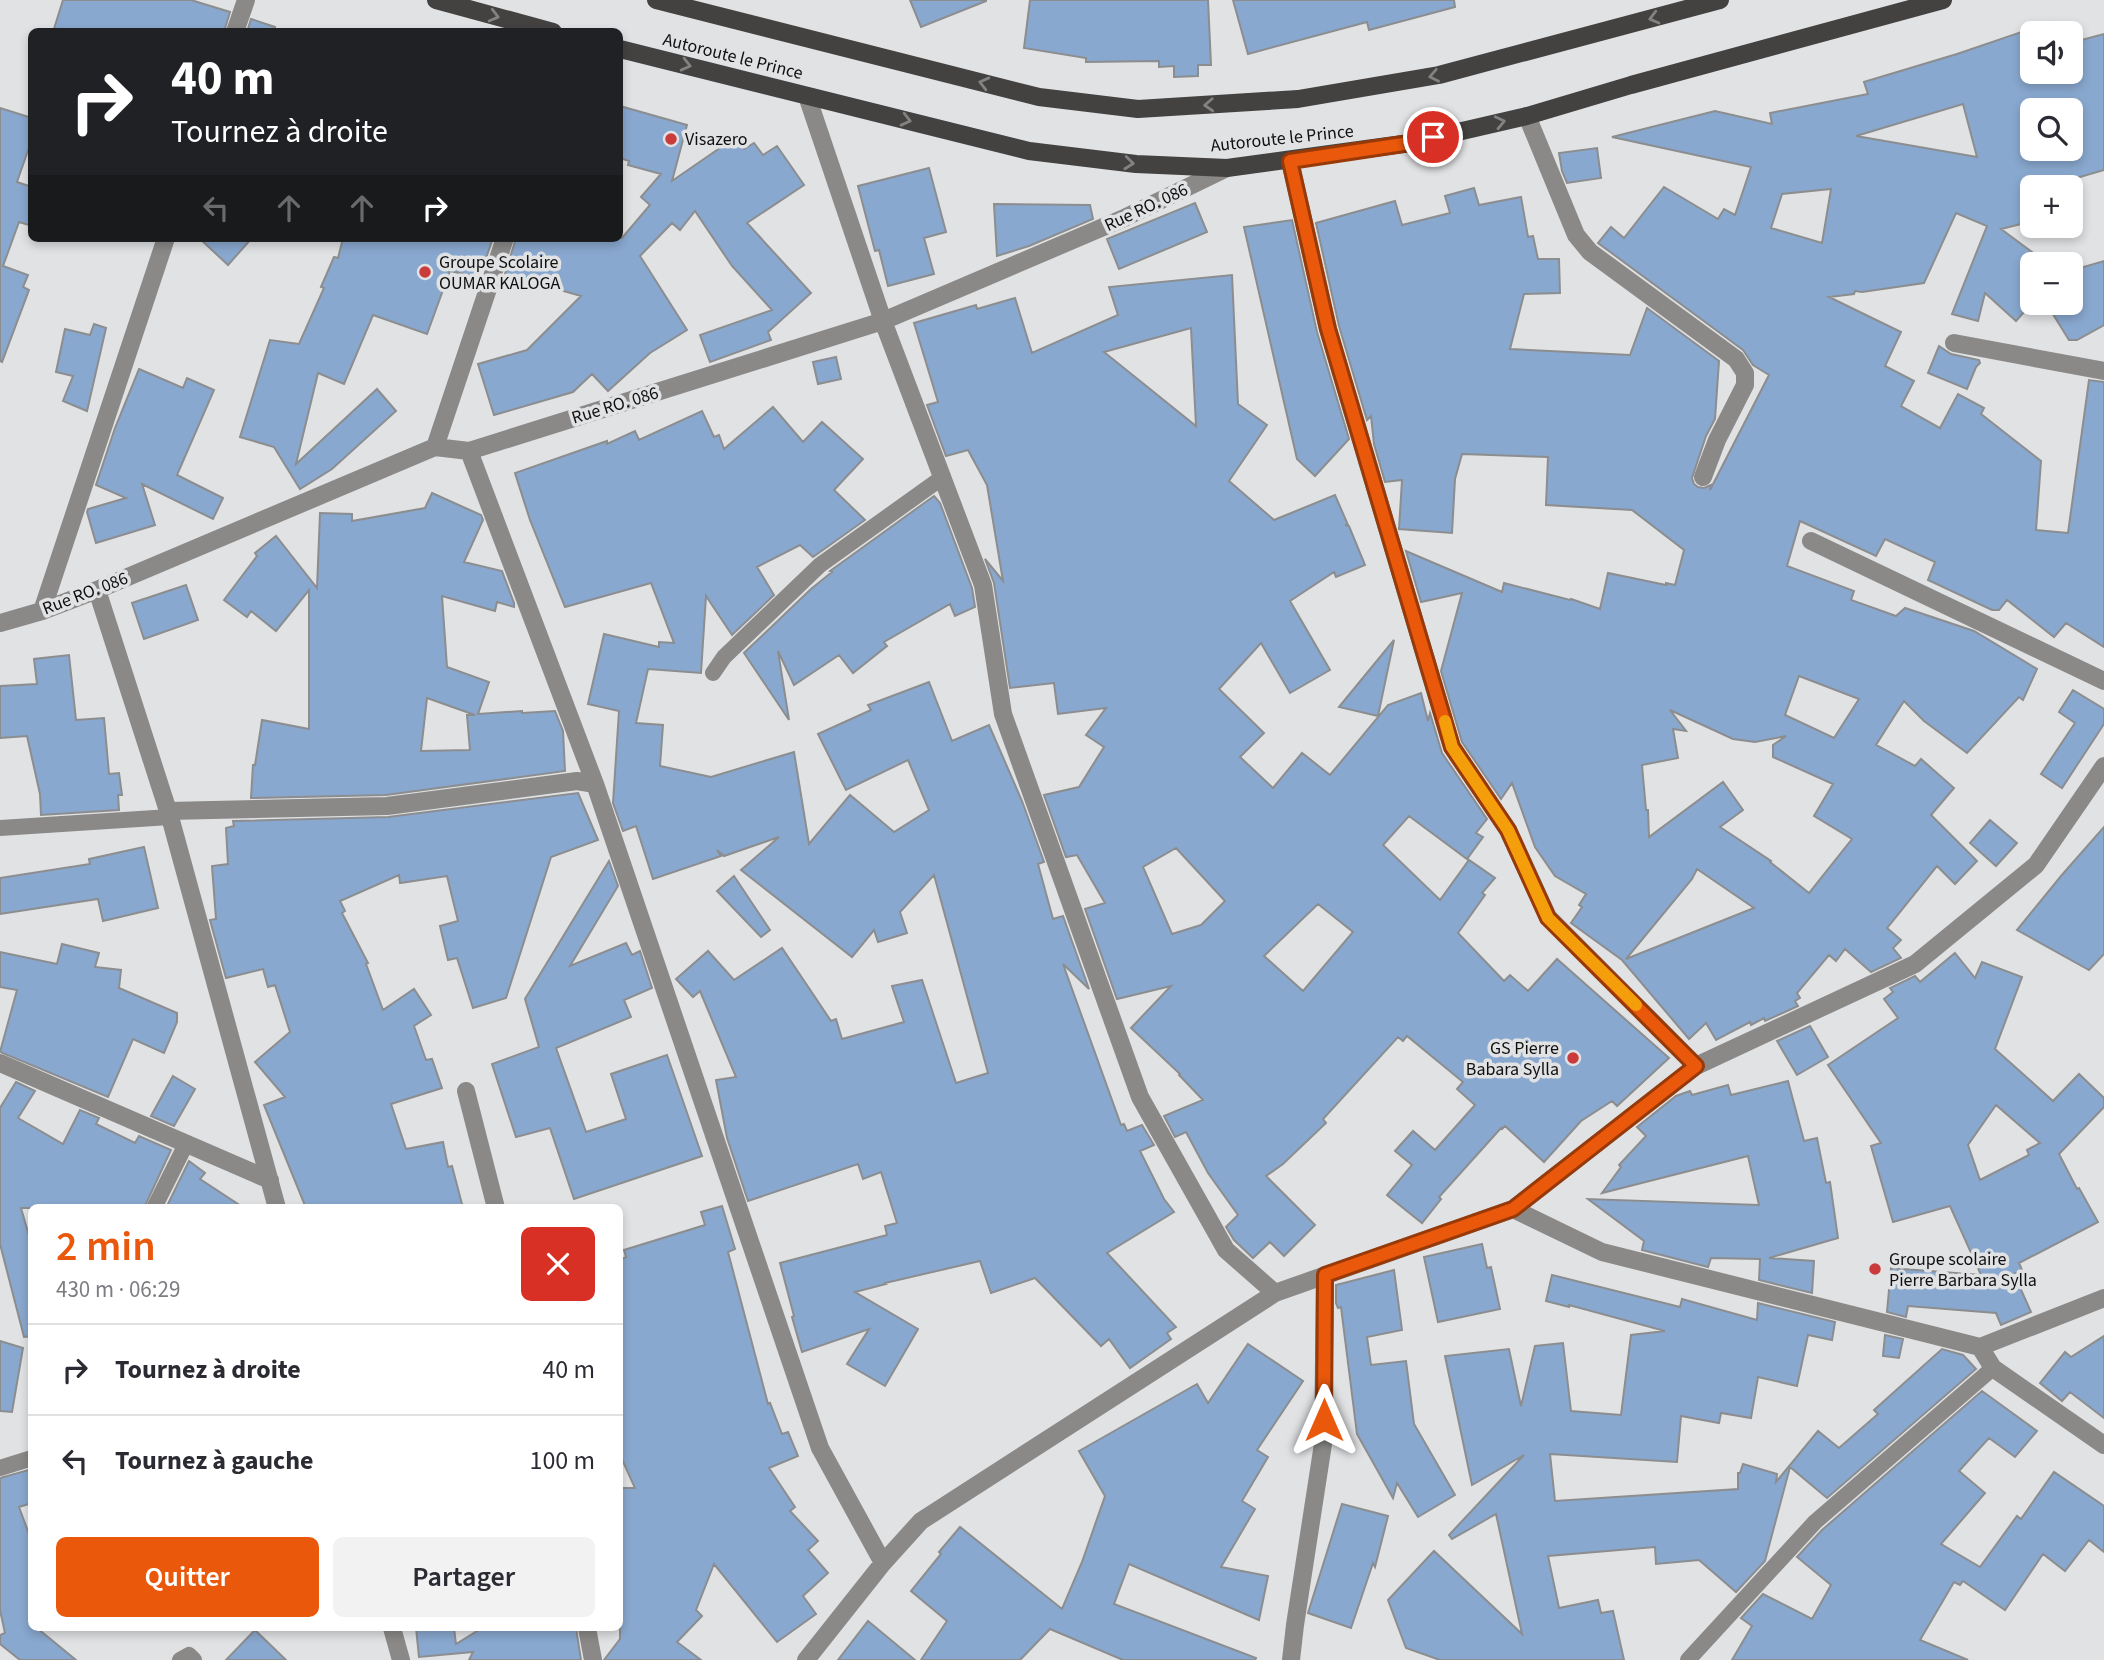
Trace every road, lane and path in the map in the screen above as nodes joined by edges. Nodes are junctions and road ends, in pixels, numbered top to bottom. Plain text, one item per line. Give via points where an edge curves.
1 (246, 0) edge
2 (436, 0) edge
3 (656, 0) edge
4 (1720, 0) edge
5 (1943, 0) edge
6 (236, 28) edge
7 (538, 28) edge
8 (623, 50) edge
9 (807, 96) junction
10 (1527, 116) junction
11 (1290, 161) junction
12 (1227, 169) junction
13 (165, 242) edge
14 (504, 242) edge
15 (883, 321) junction
16 (1954, 343) dead end
17 (2104, 371) edge
18 (435, 447) junction
19 (469, 451) junction
20 (943, 477) junction
21 (1703, 477) dead end
22 (1811, 541) dead end
23 (97, 590) junction
24 (42, 611) junction
25 (0, 623) edge
26 (713, 673) dead end
27 (2104, 681) edge
28 (2104, 766) edge
29 (596, 783) junction
30 (169, 814) junction
31 (0, 828) edge
32 (0, 1063) edge
33 (1696, 1066) junction
34 (466, 1091) dead end
35 (186, 1143) junction
36 (270, 1180) junction
37 (156, 1204) edge
38 (276, 1204) edge
39 (495, 1204) edge
40 (1513, 1209) junction
41 (1325, 1275) junction
42 (1275, 1293) junction
43 (2104, 1298) edge
44 (1980, 1348) junction
45 (1993, 1368) junction
46 (2104, 1445) edge
47 (28, 1459) edge
48 (0, 1468) edge
49 (883, 1563) junction
50 (393, 1631) edge
51 (588, 1631) edge
52 (180, 1660) edge
53 (194, 1660) edge
54 (401, 1660) edge
55 (593, 1660) edge
56 (806, 1660) edge
57 (1291, 1660) edge
58 (1688, 1660) edge

1 - 6 street
2 -> 7 main road
4 -> 3 main road, Autoroute le Prince via 1439,75 1298,99 1138,109 1039,97
5 - 10 main road, Autoroute le Prince
8 -> 9 main road, Autoroute le Prince
9 -> 12 main road, Autoroute le Prince via 1029,151
9 - 15 street
11 -> 10 main road, Autoroute le Prince via 1410,143
10 - 21 street via 1576,235 1590,253 1736,359 1745,373 1745,385
11 - 12 main road, Autoroute le Prince
11 - 33 street via 1328,329 1452,747 1508,830 1548,918
12 - 15 street, Rue RO. 086
13 - 24 street
14 - 18 street
15 - 19 street, Rue RO. 086
15 - 20 street
16 - 17 street
18 - 19 street, Rue RO. 086
18 - 23 street, Rue RO. 086
19 - 29 street
20 - 26 lane via 820,565
20 - 42 street via 983,585 1003,714 1140,1097 1226,1251
22 - 27 street
23 - 24 street, Rue RO. 086
23 - 30 street
24 - 25 street, Rue RO. 086
28 - 33 street via 2036,865 1915,964
29 - 30 street via 577,781 387,806
29 - 49 street via 820,1448
30 - 31 lane
30 - 36 street
32 - 35 street
33 - 40 street
34 - 39 street
35 - 36 street
35 - 37 lane
36 - 38 street
40 - 41 street
40 - 44 street via 1602,1252
41 - 42 street
41 - 57 street via 1323,1444
42 - 49 street via 921,1521
43 - 44 street
44 - 45 street
45 - 46 street
45 - 58 lane via 1815,1522
47 - 48 lane
49 - 56 street
50 - 54 street
51 - 55 street
52 - 53 lane via 190,1655

